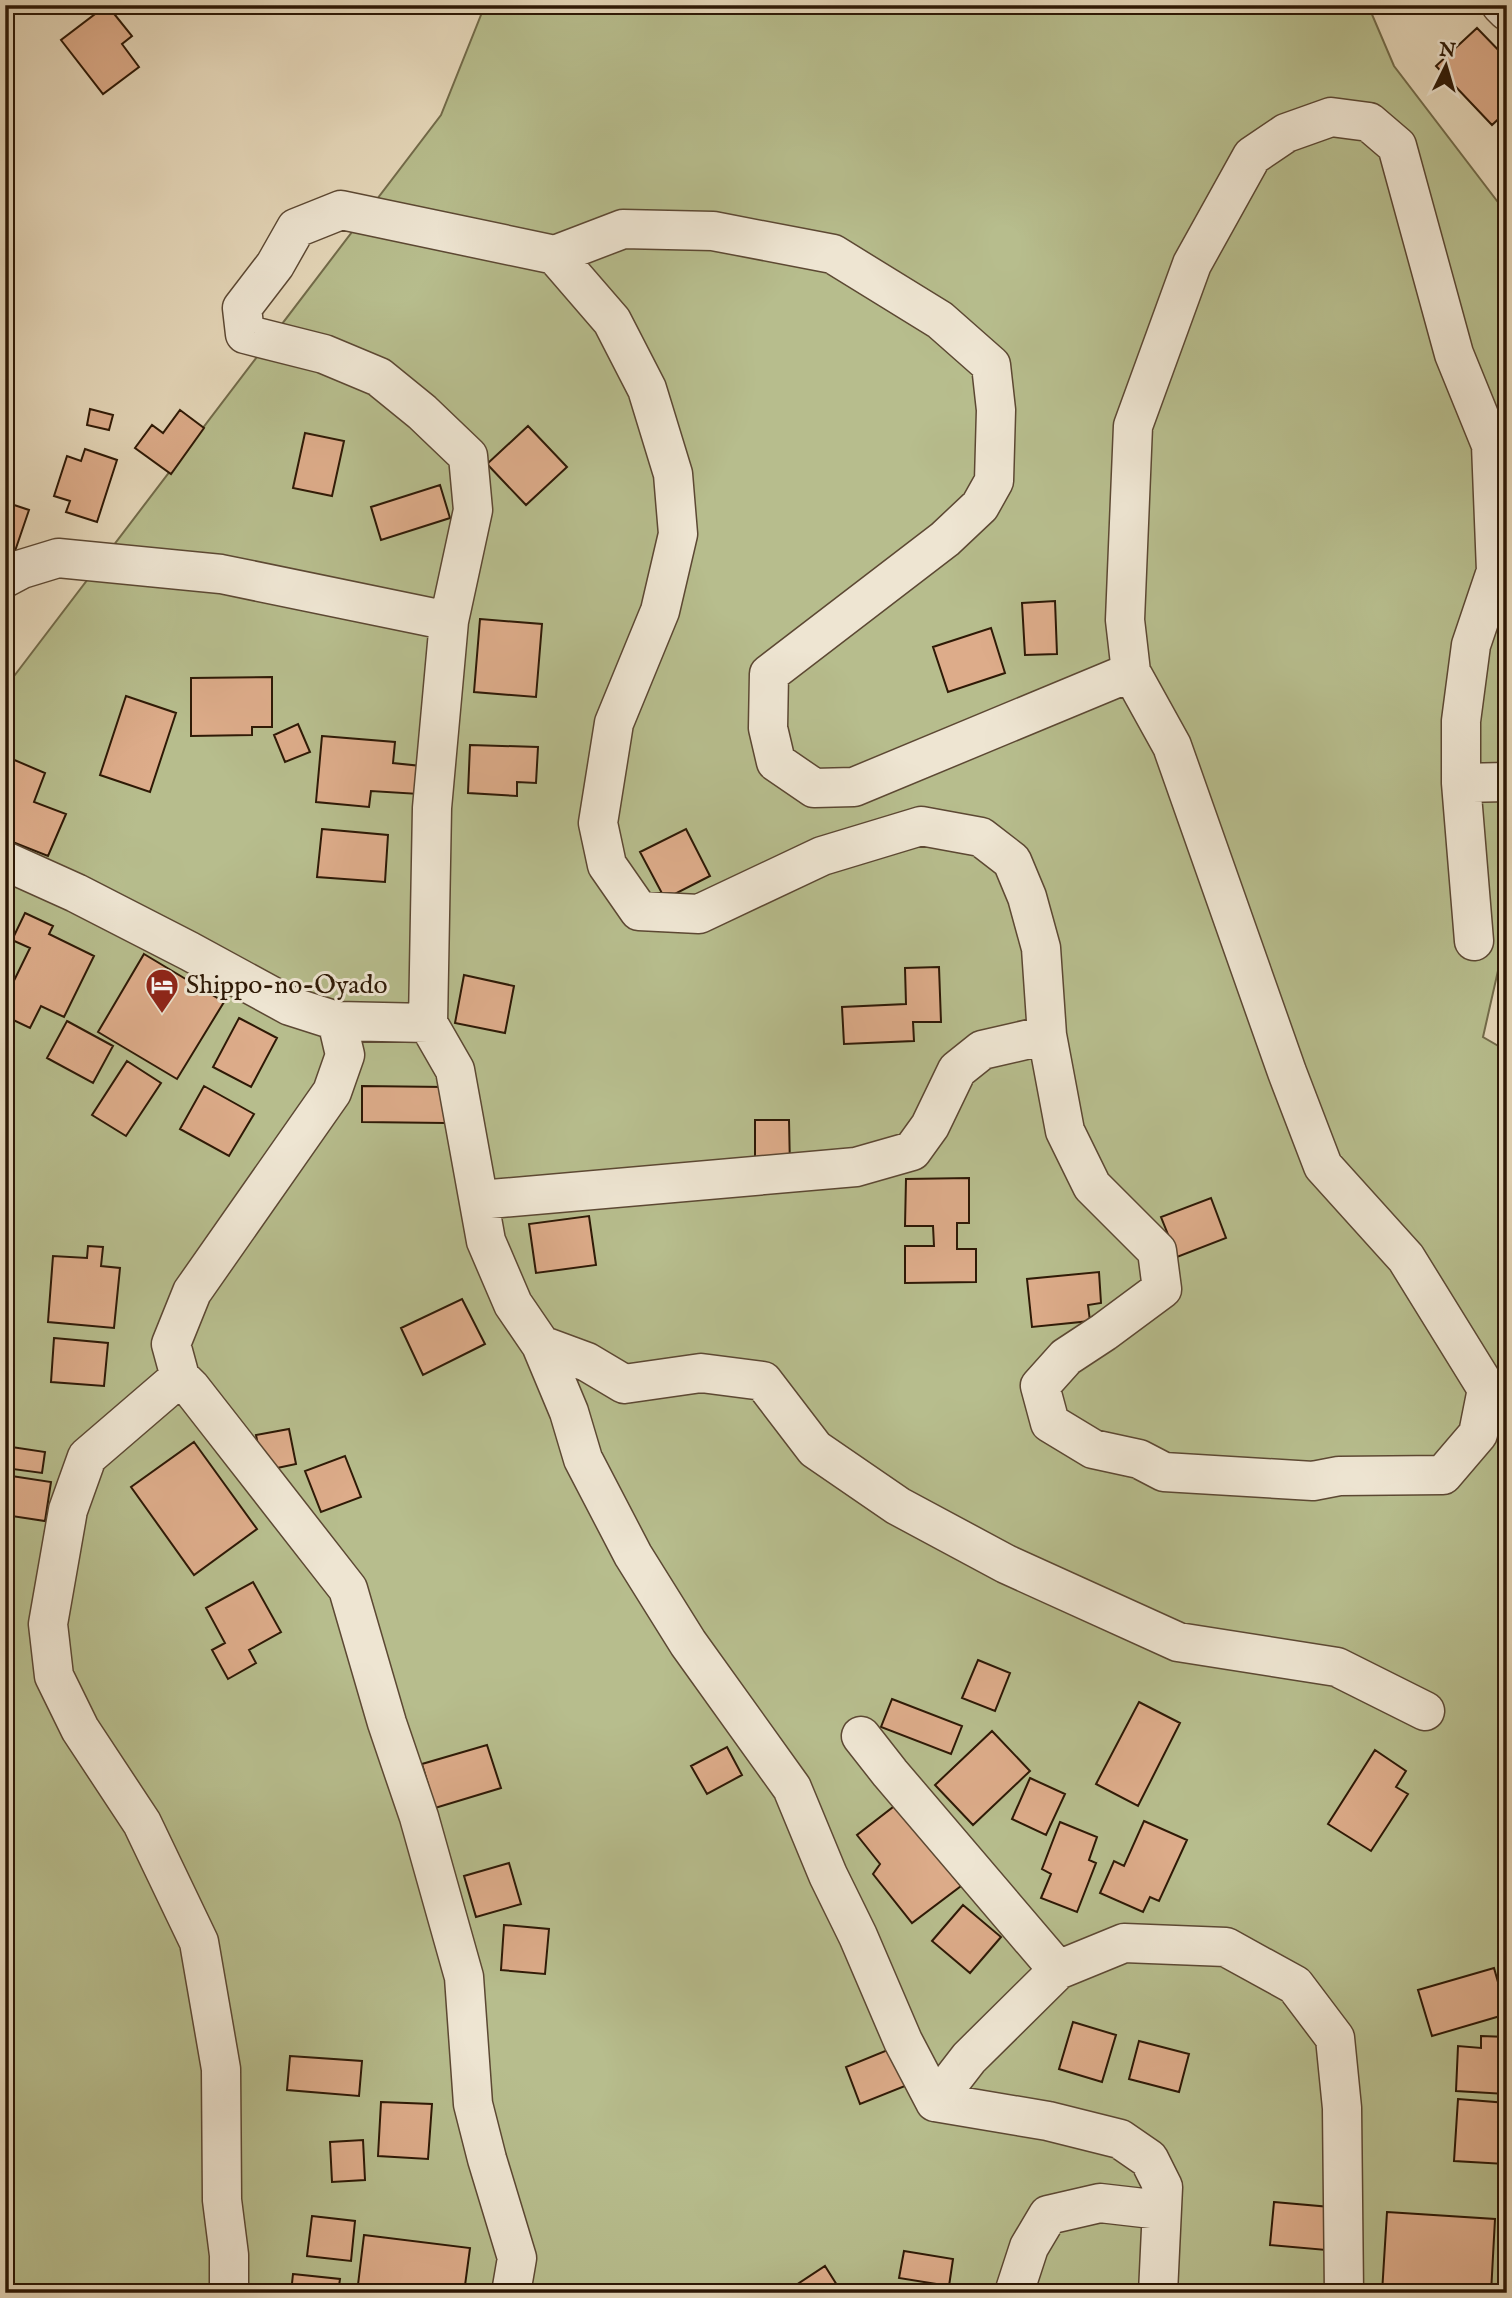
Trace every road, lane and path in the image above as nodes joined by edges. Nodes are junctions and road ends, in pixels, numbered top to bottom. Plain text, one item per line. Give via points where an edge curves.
1 (1501, 5) edge
2 (1507, 11) edge
3 (555, 255) junction
4 (5, 578) edge
5 (449, 621) junction
6 (1131, 672) junction
7 (1507, 782) edge
8 (1461, 783) junction
9 (5, 861) edge
10 (1474, 941) dead end
11 (337, 1021) junction
12 (428, 1023) junction
13 (1047, 1035) junction
14 (479, 1200) junction
15 (541, 1345) junction
16 (180, 1377) junction
17 (1425, 1711) dead end
18 (861, 1736) dead end
19 (1058, 1970) junction
20 (935, 2102) junction
21 (1161, 2210) junction
22 (229, 2293) edge
23 (511, 2293) edge
24 (1014, 2293) edge
25 (1158, 2293) edge
26 (1344, 2293) edge

1 - 2 street
3 - 5 street via 341,210 296,228 275,265 242,307 245,334 324,354 379,377 468,456 473,510
3 - 6 street via 623,229 713,231 833,254 940,320 991,365 996,410 994,481 985,498 945,539 769,674 768,728 776,762 814,788 854,787
3 - 13 street via 612,321 647,388 673,474 678,534 660,611 614,723 598,823 607,865 639,911 699,914 822,856 921,826 981,837 1012,861 1027,897 1041,948
4 - 5 street via 58,558 72,559 221,574
5 - 12 street via 432,808
6 - 8 street via 1125,620 1133,426 1192,264 1252,156 1286,133 1331,117 1369,122 1397,146 1454,354 1491,445 1496,572 1471,645 1461,721
6 - 13 street via 1172,746 1323,1166 1406,1258 1487,1389 1478,1434 1443,1475 1339,1476 1313,1481 1164,1472 1139,1459 1093,1449 1050,1423 1040,1386 1066,1357 1162,1289 1157,1251 1092,1186 1065,1131
7 - 8 street
8 - 10 street
9 - 11 street via 167,939 290,1006
11 - 12 street
11 - 16 street via 345,1055 332,1092 192,1292 170,1344
12 - 14 street via 455,1070
13 - 14 street via 982,1050 957,1070 930,1126 912,1151 856,1167
14 - 15 street via 486,1241 513,1304
15 - 17 street via 587,1362 624,1384 701,1373 763,1381 815,1449 898,1506 1006,1564 1178,1642 1337,1667
15 - 20 street via 583,1459 634,1555 688,1643 792,1788 903,2041
16 - 22 street via 87,1457 68,1510 48,1624 54,1676 80,1729 142,1823 199,1942 221,2069 222,2200
16 - 23 street via 348,1589 464,1977 473,2104 517,2258
18 - 19 street
19 - 20 street via 969,2058
19 - 26 street via 1124,1943 1226,1947 1295,1985 1335,2038 1342,2108
20 - 21 street via 1048,2121 1120,2139 1149,2159 1163,2187
21 - 24 street via 1100,2203 1048,2215 1029,2247
21 - 25 street

